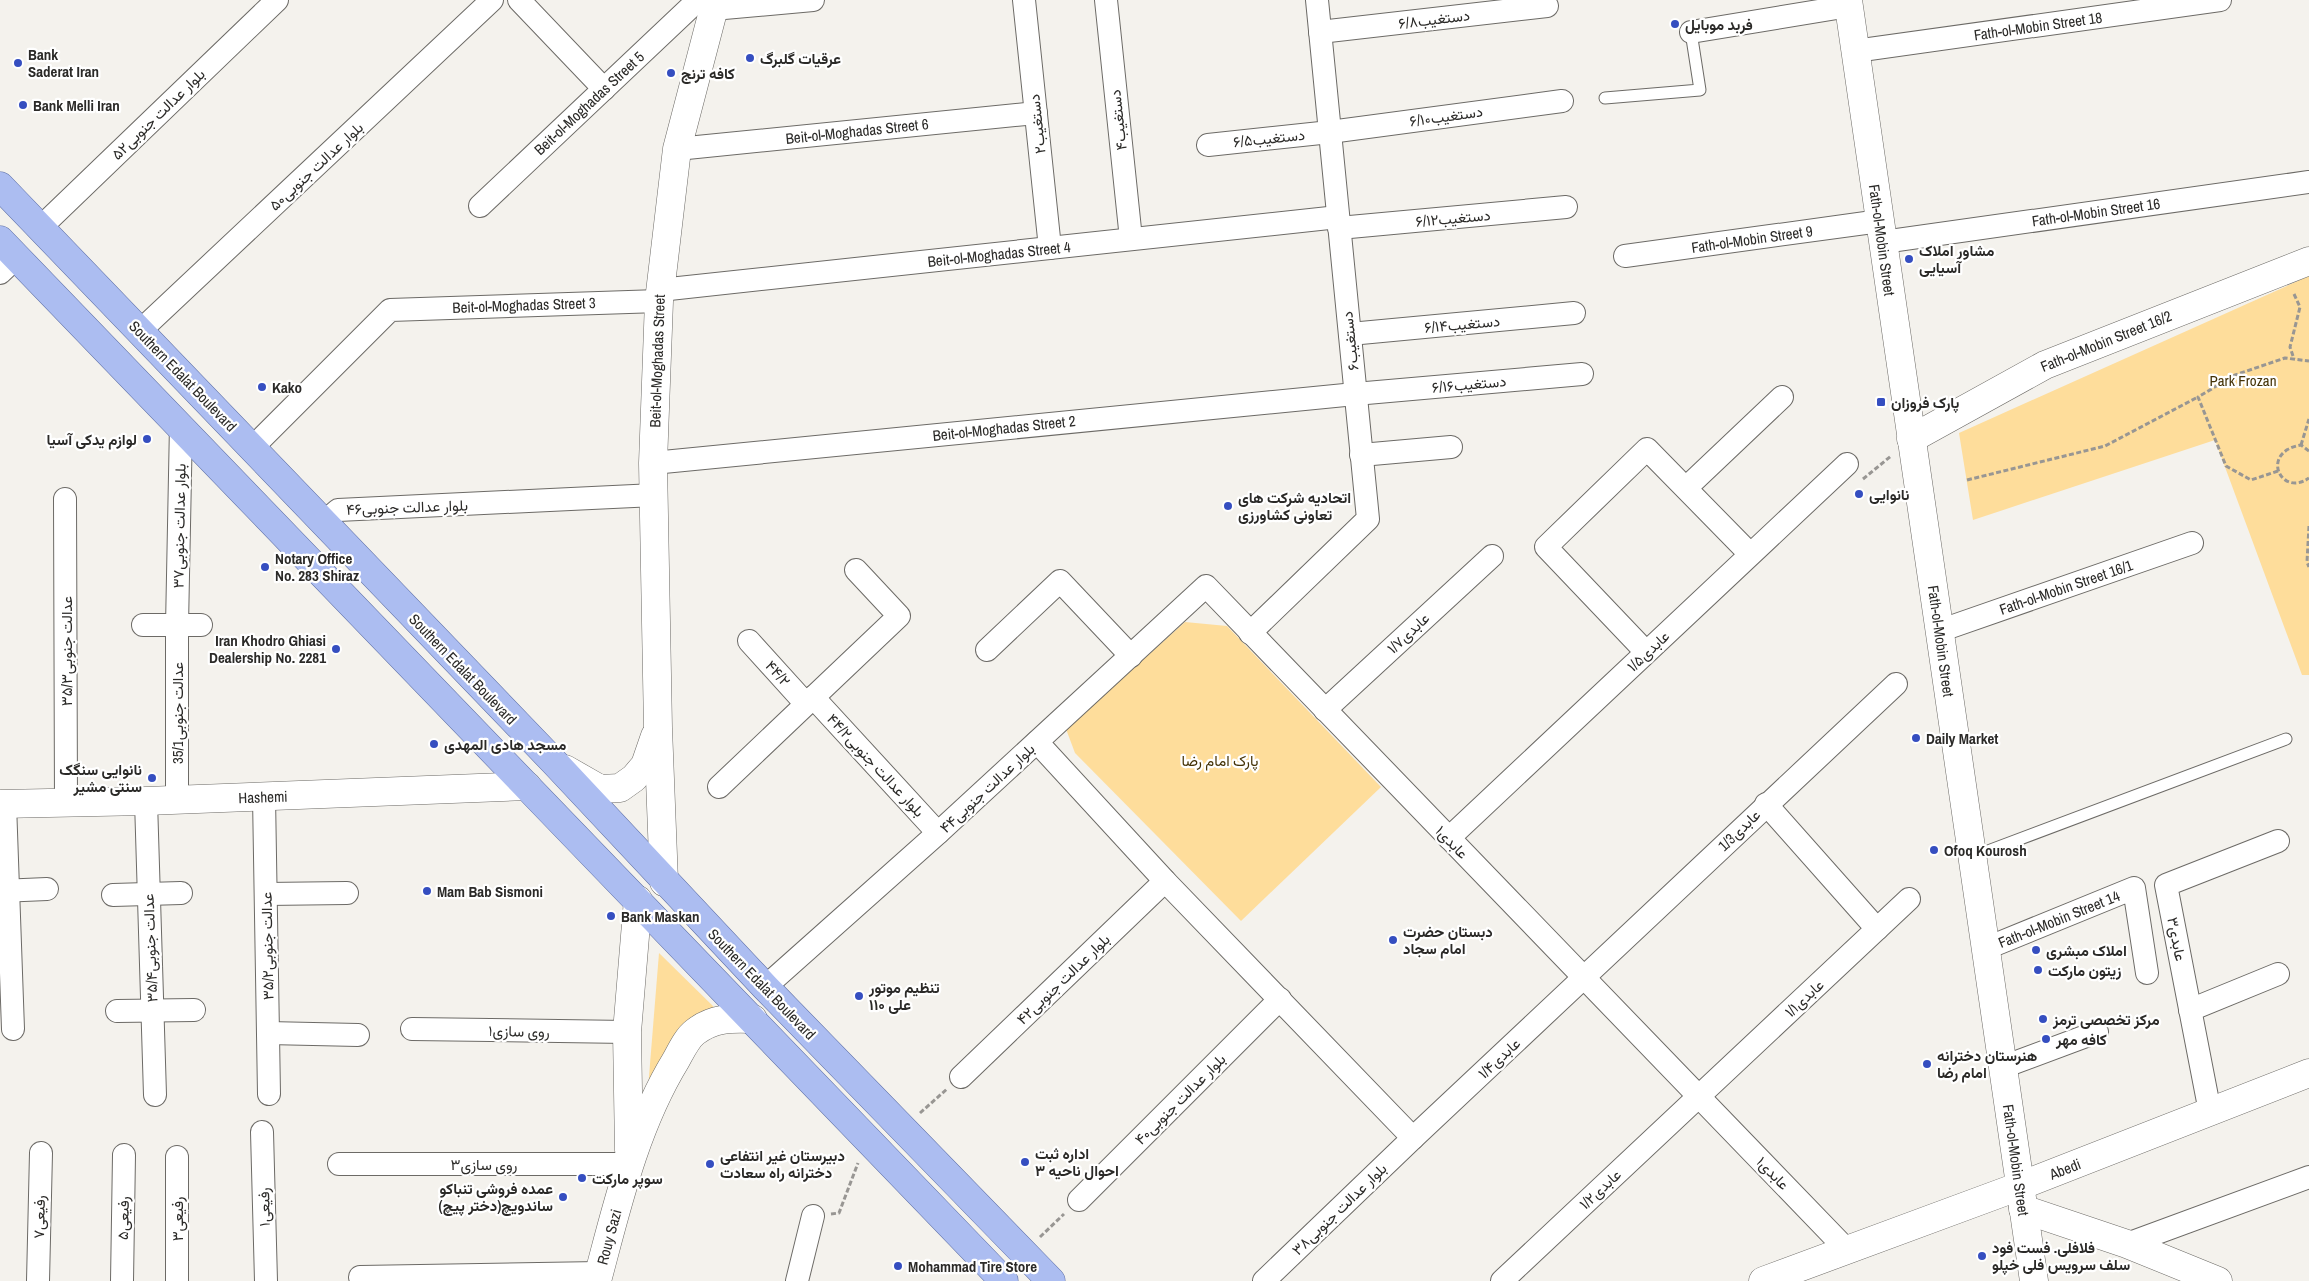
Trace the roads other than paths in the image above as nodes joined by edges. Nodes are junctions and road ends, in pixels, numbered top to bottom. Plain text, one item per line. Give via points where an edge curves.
1 (277, 0) edge
2 (492, 0) edge
3 (519, 0) edge
4 (812, 0) edge
5 (1024, 0) edge
6 (1106, 0) edge
7 (1317, 0) edge
8 (2220, 0) edge
9 (709, 3) edge
10 (1848, 3) edge
11 (1547, 6) dead end
12 (1320, 32) junction
13 (1691, 32) joint
14 (1855, 52) junction
15 (604, 89) junction
16 (1605, 98) dead end
17 (1562, 101) dead end
18 (1036, 114) junction
19 (1330, 132) junction
20 (1208, 145) dead end
21 (677, 148) junction
22 (2309, 182) edge
23 (0, 186) edge
24 (480, 206) dead end
25 (1566, 208) dead end
26 (1339, 223) junction
27 (40, 228) junction
28 (1881, 231) junction
29 (1131, 239) junction
30 (1050, 248) junction
31 (6, 256) edge
32 (1624, 256) dead end
33 (2309, 261) edge
34 (659, 295) junction
35 (1574, 313) dead end
36 (140, 331) junction
37 (1350, 334) junction
38 (1582, 374) dead end
39 (1356, 394) junction
40 (1782, 397) dead end
41 (181, 425) junction
42 (1912, 439) junction
43 (1451, 447) dead end
44 (252, 448) junction
45 (1361, 455) junction
46 (653, 463) junction
47 (1847, 464) road end
48 (1686, 488) junction
49 (655, 495) junction
50 (65, 499) dead end
51 (323, 524) junction
52 (2192, 543) dead end
53 (1750, 554) junction
54 (1492, 556) dead end
55 (856, 570) dead end
56 (1206, 586) joint
57 (142, 625) dead end
58 (177, 626) junction
59 (201, 626) dead end
60 (1939, 631) junction
61 (1250, 633) junction
62 (749, 641) dead end
63 (987, 650) dead end
64 (1646, 652) junction
65 (1131, 656) junction
66 (462, 669) junction
67 (1896, 684) dead end
68 (438, 694) junction
69 (810, 701) junction
70 (1325, 710) junction
71 (658, 728) junction
72 (2286, 739) dead end
73 (1037, 742) junction
74 (554, 762) junction
75 (526, 786) junction
76 (719, 787) dead end
77 (264, 797) junction
78 (177, 800) junction
79 (146, 801) junction
80 (66, 803) junction
81 (2, 804) edge
82 (1766, 804) junction
83 (938, 833) junction
84 (1449, 838) junction
85 (2278, 841) dead end
86 (1972, 857) junction
87 (1165, 880) junction
88 (664, 882) junction
89 (47, 889) dead end
90 (5, 891) edge
91 (181, 893) dead end
92 (347, 893) dead end
93 (113, 894) dead end
94 (148, 894) junction
95 (266, 894) junction
96 (1909, 899) dead end
97 (638, 900) junction
98 (1877, 929) junction
99 (1987, 948) junction
100 (2147, 973) dead end
101 (2278, 974) dead end
102 (1584, 978) junction
103 (765, 987) junction
104 (1280, 999) junction
105 (152, 1010) junction
106 (194, 1010) dead end
107 (2190, 1010) junction
108 (116, 1011) dead end
109 (753, 1019) junction
110 (15, 1029) edge
111 (412, 1029) dead end
112 (627, 1032) junction
113 (2097, 1032) dead end
114 (268, 1033) junction
115 (358, 1035) dead end
116 (2003, 1067) junction
117 (2309, 1074) edge
118 (961, 1077) road end
119 (269, 1094) dead end
120 (155, 1095) dead end
121 (1699, 1096) junction
122 (2210, 1112) junction
123 (262, 1132) dead end
124 (1413, 1138) junction
125 (922, 1148) junction
126 (41, 1152) dead end
127 (124, 1155) dead end
128 (178, 1157) dead end
129 (339, 1164) dead end
130 (629, 1164) junction
131 (899, 1170) junction
132 (2309, 1177) edge
133 (2022, 1198) junction
134 (1079, 1200) road end
135 (813, 1216) road end
136 (2127, 1244) junction
137 (1847, 1250) junction
138 (994, 1276) edge
139 (360, 1277) dead end
140 (598, 1277) edge
141 (1770, 1280) edge
142 (38, 1281) edge
143 (122, 1281) edge
144 (176, 1281) edge
145 (266, 1281) edge
146 (797, 1281) edge
147 (1051, 1281) edge
148 (1264, 1281) edge
149 (1502, 1281) edge
150 (2034, 1281) edge
151 (2218, 1281) edge

1 - 27 street, بلوار عدالت جنوبی۵۲
2 - 36 street, بلوار عدالت جنوبی۵۰
3 - 15 street
4 - 9 street
5 - 18 street, ۲دستغیب
6 - 29 street, دستغیب۴
7 - 12 street, دستغیب۶
8 - 14 street, Fath-ol-Mobin Street 18
9 - 15 street, Beit-ol-Moghadas Street 5
9 - 21 street, Beit-ol-Moghadas Street
10 - 13 street
10 - 14 street, Fath-ol-Mobin Street
11 - 12 street, دستغیب۶/۸
12 - 19 street, دستغیب۶
13 - 16 lane via 1700,90
14 - 28 street, Fath-ol-Mobin Street
15 - 24 street, Beit-ol-Moghadas Street 5
17 - 19 street, دستغیب۶/۱۰
18 - 21 street, Beit-ol-Moghadas Street 6
18 - 30 street, ۲دستغیب
19 - 20 street, دستغیب۶/۵
19 - 26 street, دستغیب۶
21 - 34 street, Beit-ol-Moghadas Street
22 - 28 street, Fath-ol-Mobin Street 16
23 - 27 main road, Southern Edalat Boulevard
25 - 26 street, دستغیب۶/۱۲
26 - 29 street, Beit-ol-Moghadas Street 4
26 - 37 street, دستغیب۶
27 - 36 main road, Southern Edalat Boulevard
28 - 32 street, Fath-ol-Mobin Street 9
28 - 42 street, Fath-ol-Mobin Street
29 - 30 street, Beit-ol-Moghadas Street 4
30 - 34 street, Beit-ol-Moghadas Street 4
31 - 41 main road, Southern Edalat Boulevard
33 - 42 street, Fath-ol-Mobin Street 16/2 via 2045,365
34 - 44 street, Beit-ol-Moghadas Street 3 via 390,310
34 - 46 street, Beit-ol-Moghadas Street
35 - 37 street, دستغیب۶/۱۴
36 - 44 main road, Southern Edalat Boulevard
37 - 39 street, دستغیب۶
38 - 39 street, دستغیب۶/۱۶
39 - 45 street, دستغیب۶
39 - 46 street, Beit-ol-Moghadas Street 2
40 - 48 street
41 - 58 street, بلوار عدالت جنوبی۳۷
41 - 68 main road, Southern Edalat Boulevard
42 - 60 street, Fath-ol-Mobin Street
43 - 45 street
44 - 51 main road, Southern Edalat Boulevard
45 - 61 street, دستغیب۶ via 1368,519
46 - 49 street, Beit-ol-Moghadas Street
47 - 53 street, عابدی۱/۵
48 - 53 street
48 - 64 street via 1647,449 1546,546
49 - 51 street, بلوار عدالت جنوبی۴۶ via 338,510
49 - 71 street, Beit-ol-Moghadas Street
50 - 80 street, عدالت جنوبی۳۵/۳
51 - 66 main road, Southern Edalat Boulevard
52 - 60 street, Fath-ol-Mobin Street 16/1
53 - 64 street, عابدی۱/۵
54 - 70 street, عابدی۱/۷
55 - 69 street via 899,616
56 - 61 street, ۱عابدی
56 - 65 street, بلوار عدالت جنوبی۴۴
57 - 58 street
58 - 59 street
58 - 78 street, 35/1عدالت جنوبی
60 - 86 street, Fath-ol-Mobin Street
61 - 70 street, ۱عابدی
62 - 69 street, ۴۴/۲
63 - 65 street via 1060,581
64 - 84 street, عابدی۱/۵
65 - 73 street, بلوار عدالت جنوبی۴۴
66 - 68 main road
66 - 74 main road, Southern Edalat Boulevard
67 - 82 street, عابدی1/3
68 - 75 main road, Southern Edalat Boulevard
69 - 76 street
69 - 83 street, بلوار عدالت جنوبی۴۴/۲
70 - 84 street, ۱عابدی
71 - 74 street via 645,765 620,788 600,790
71 - 88 street, Beit-ol-Moghadas Street
72 - 86 lane
73 - 83 street, بلوار عدالت جنوبی۴۴
73 - 87 street
74 - 88 main road, Southern Edalat Boulevard
75 - 77 street, Hashemi
75 - 97 main road, Southern Edalat Boulevard
77 - 78 street, Hashemi
77 - 95 street, عدالت جنوبی۳۵/۲
78 - 79 street, Hashemi
79 - 80 street, Hashemi
79 - 94 street, عدالت جنوبی۳۵/۴
80 - 81 street, Hashemi
81 - 90 street
82 - 98 street
82 - 102 street, عابدی1/3
83 - 103 street, بلوار عدالت جنوبی۴۴
84 - 102 street, ۱عابدی
85 - 107 street, عابدی۳ via 2166,885
86 - 99 street, Fath-ol-Mobin Street
87 - 104 street
87 - 118 street, بلوار عدالت جنوبی۴۲
88 - 103 main road, Southern Edalat Boulevard
89 - 90 street
90 - 110 street
91 - 94 street
92 - 95 street
93 - 94 street
94 - 105 street, عدالت جنوبی۳۵/۴
95 - 114 street, عدالت جنوبی۳۵/۲
96 - 98 street, عابدی۱/۱
97 - 109 main road, Southern Edalat Boulevard
97 - 112 street
98 - 121 street, عابدی۱/۱
99 - 100 street, Fath-ol-Mobin Street 14 via 2134,888
99 - 116 street, Fath-ol-Mobin Street
101 - 107 street
102 - 121 street, ۱عابدی
102 - 124 street, عابدی۱/۴
103 - 125 main road, Southern Edalat Boulevard
104 - 124 street
104 - 134 street, بلوار عدالت جنوبی۴۰
105 - 106 street
105 - 108 street
105 - 120 street, عدالت جنوبی۳۵/۴
107 - 122 street, عابدی۳
109 - 130 street via 714,1021 694,1033 668,1072
109 - 131 main road, Southern Edalat Boulevard
111 - 112 street, روی سازی۱
112 - 130 street
113 - 116 street
114 - 115 street
114 - 119 street, عدالت جنوبی۳۵/۲
116 - 133 street, Fath-ol-Mobin Street
117 - 122 street, Abedi
121 - 137 street, عابدی۱
121 - 149 street, عابدی۱/۲
122 - 133 street, Abedi
123 - 145 street, رفیعی۱
124 - 148 street, بلوار عدالت جنوبی۳۸
125 - 131 main road
125 - 147 main road, Southern Edalat Boulevard
126 - 142 street, رفیعی۷
127 - 143 street, رفیعی۵
128 - 144 street, رفیعی۳
129 - 130 street, روی سازی۳
130 - 140 street, Rouy Sazi
131 - 138 main road, Southern Edalat Boulevard
132 - 136 street
133 - 136 street
133 - 137 street, Abedi
133 - 150 street, Fath-ol-Mobin Street
135 - 146 street
136 - 151 street
137 - 141 street, Abedi
139 - 140 street

